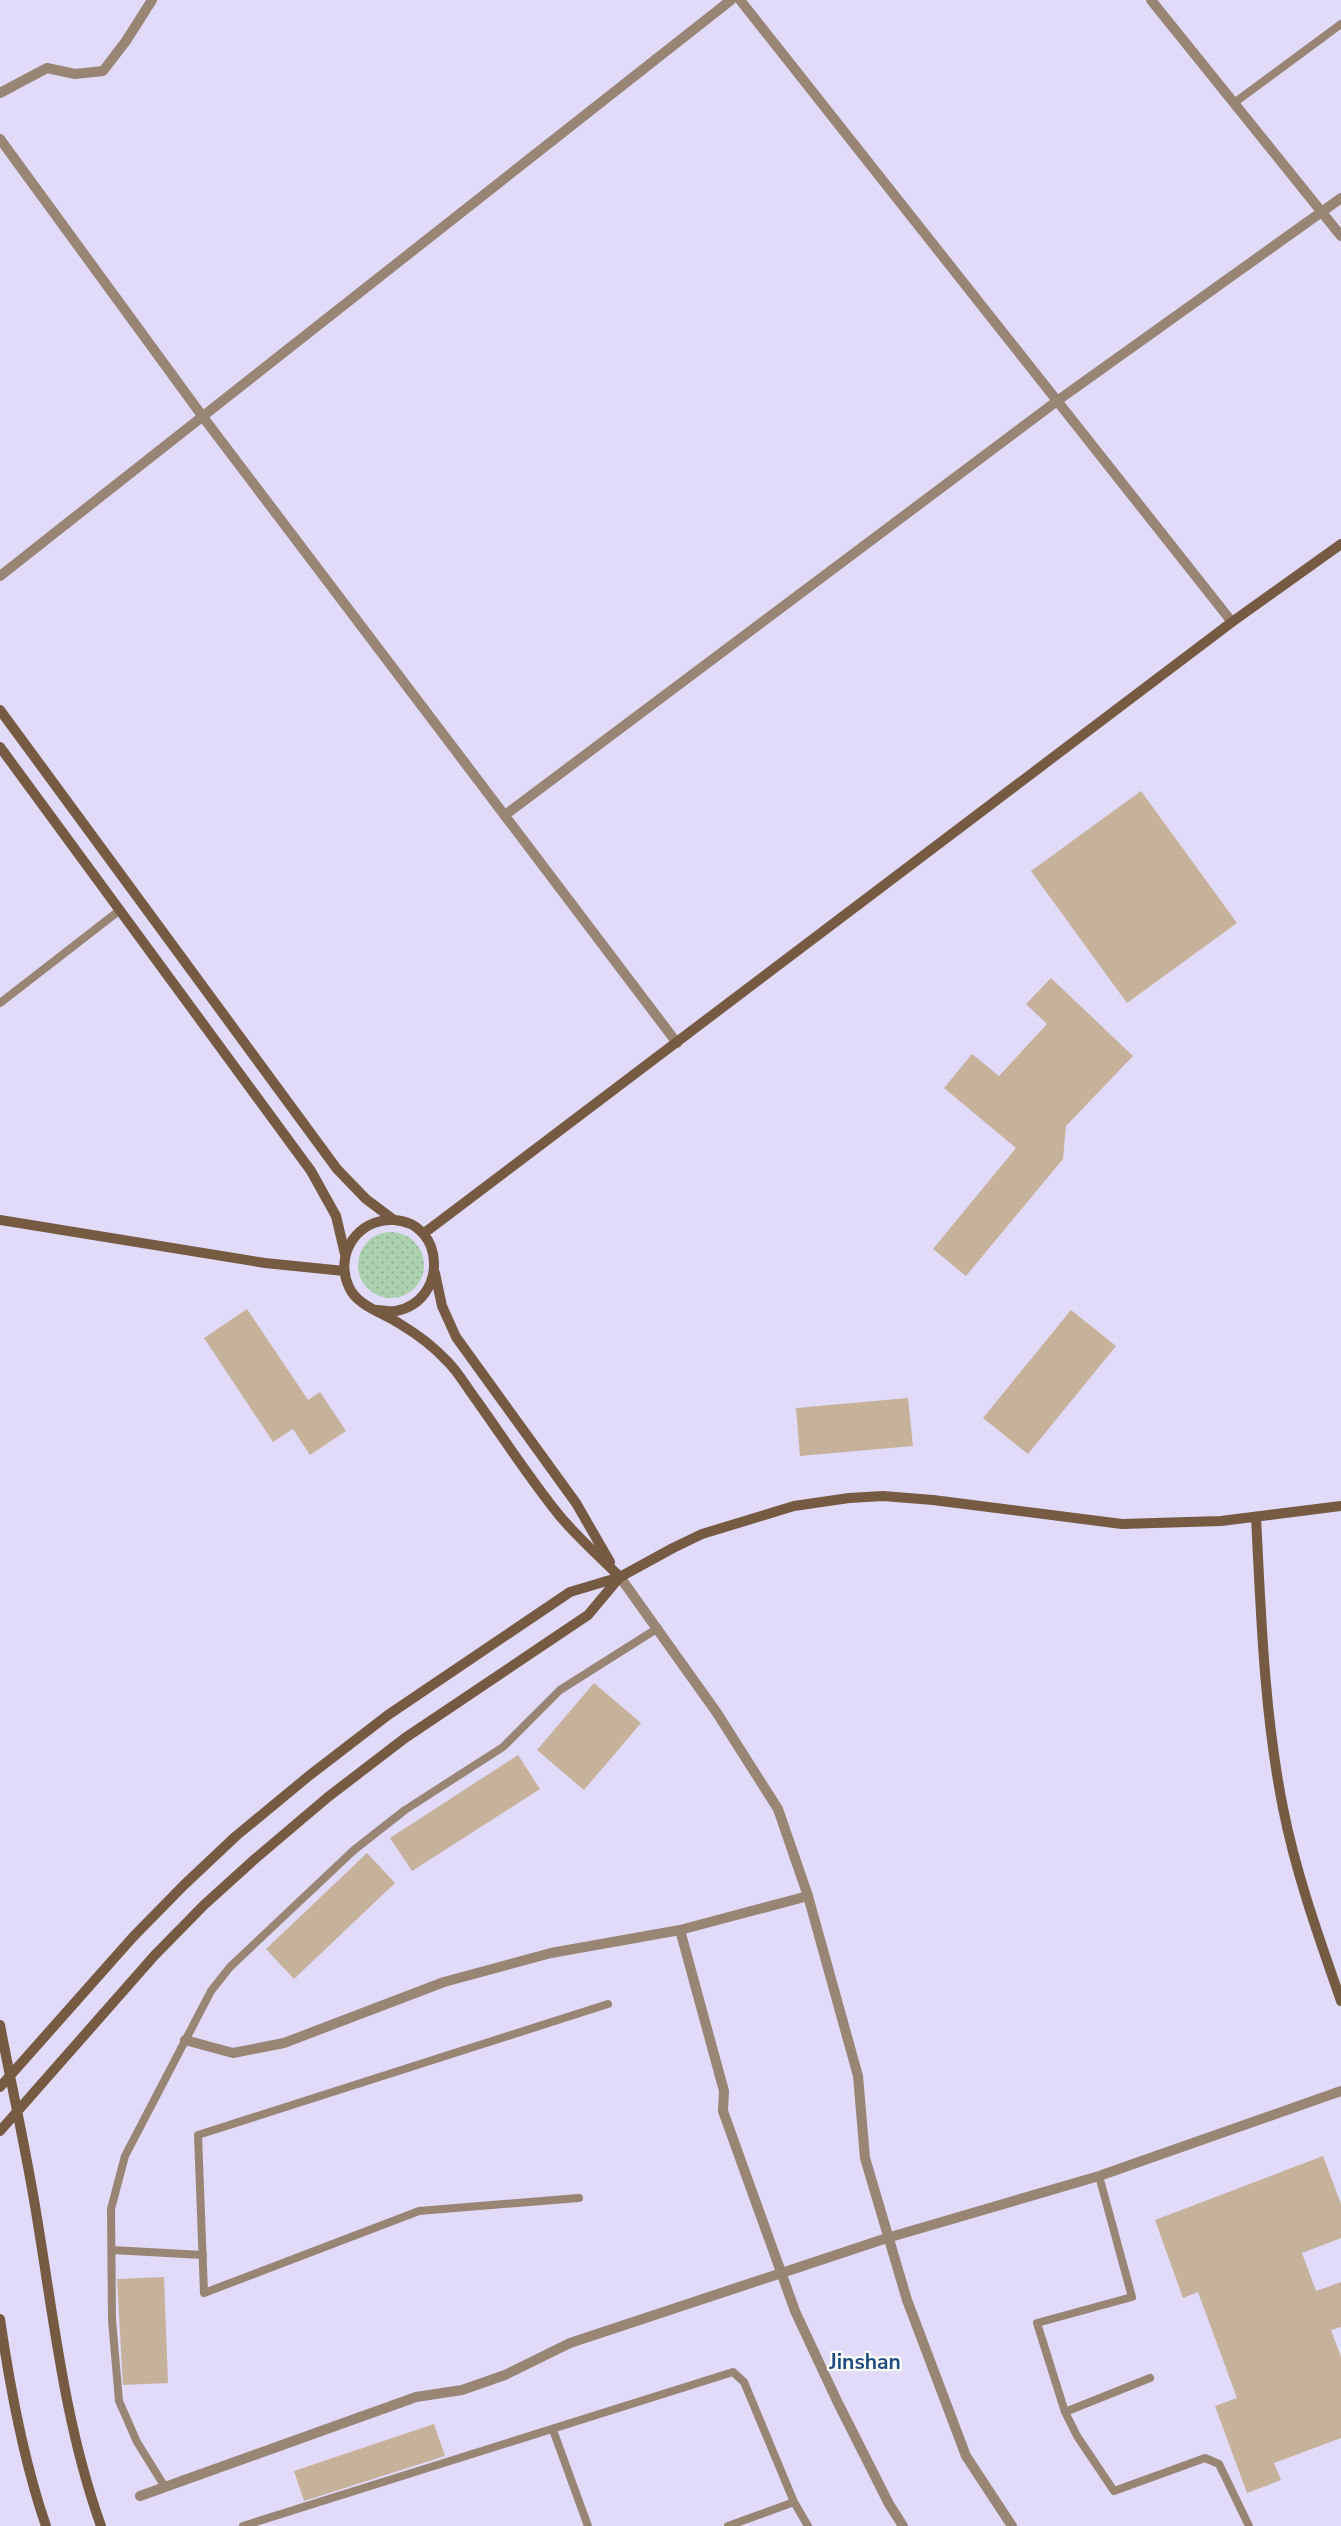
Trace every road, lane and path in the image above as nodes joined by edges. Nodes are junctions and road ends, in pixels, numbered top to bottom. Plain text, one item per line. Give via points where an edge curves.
1 (152, 0) edge
2 (731, 0) edge
3 (740, 0) edge
4 (1151, 0) edge
5 (1341, 24) edge
6 (0, 93) edge
7 (1234, 103) junction
8 (0, 139) edge
9 (1341, 198) edge
10 (1322, 213) junction
11 (1341, 236) edge
12 (1057, 401) junction
13 (203, 417) junction
14 (1341, 544) edge
15 (0, 576) edge
16 (1232, 622) junction
17 (0, 710) edge
18 (0, 747) edge
19 (505, 815) junction
20 (120, 910) junction
21 (0, 1003) edge
22 (677, 1043) junction
23 (0, 1220) edge
24 (394, 1220) junction
25 (423, 1234) junction
26 (345, 1254) junction
27 (344, 1271) junction
28 (435, 1272) junction
29 (378, 1310) junction
30 (1341, 1506) edge
31 (1256, 1517) junction
32 (620, 1578) junction
33 (658, 1628) junction
34 (808, 1896) junction
35 (680, 1930) junction
36 (1341, 2001) edge
37 (608, 2004) dead end
38 (0, 2025) edge
39 (184, 2040) junction
40 (10, 2076) junction
41 (0, 2087) edge
42 (1341, 2091) edge
43 (17, 2112) junction
44 (0, 2131) edge
45 (1099, 2176) junction
46 (579, 2198) dead end
47 (887, 2238) junction
48 (112, 2250) junction
49 (203, 2255) junction
50 (780, 2274) junction
51 (0, 2319) edge
52 (1150, 2378) dead end
53 (1065, 2412) junction
54 (553, 2430) junction
55 (165, 2487) junction
56 (140, 2496) dead end
57 (794, 2502) junction
58 (46, 2526) edge
59 (101, 2526) edge
60 (243, 2526) edge
61 (588, 2526) edge
62 (728, 2526) edge
63 (808, 2526) edge
64 (903, 2526) edge
65 (1012, 2526) edge
66 (1249, 2526) edge

1 - 6 street via 103,71 75,74 47,68
2 - 13 street
3 - 12 street
4 - 7 street
5 - 7 lane
7 - 10 street
8 - 13 street
9 - 10 street
10 - 11 street
10 - 12 street
12 - 16 street
12 - 19 street
13 - 15 street
13 - 19 street
14 - 16 main road
16 - 22 main road
17 - 24 main road via 337,1169 366,1199
18 - 20 main road
19 - 22 street
20 - 21 lane
20 - 26 main road via 321,1185 336,1216
22 - 25 main road
23 - 27 main road via 265,1262
24 - 25 main road via 410,1224
24 - 26 main road via 364,1227 352,1239
25 - 28 main road via 433,1251
26 - 27 main road
27 - 29 main road via 349,1288 361,1302
28 - 29 main road via 428,1291 413,1305 396,1311
28 - 32 main road via 442,1306 456,1337 576,1503
29 - 32 main road via 423,1340 449,1363 560,1515
30 - 31 main road
31 - 32 main road via 1183,1524 1122,1524 933,1500 883,1496 849,1498 794,1506 732,1524 672,1548
31 - 36 main road via 1269,1712 1278,1781 1302,1885
32 - 33 street
32 - 40 main road via 570,1592 388,1715 303,1780 236,1836 133,1936
32 - 43 main road via 588,1615 406,1738 256,1858 154,1956
33 - 34 street via 778,1809
33 - 39 lane via 560,1690 503,1747 405,1810 354,1850 230,1967 211,1991
34 - 35 street
34 - 47 street via 858,2076 865,2158
35 - 39 street via 551,1953 444,1982 284,2043 233,2053
35 - 50 street via 724,2091 723,2111
37 - 49 lane via 198,2135
38 - 40 main road
39 - 48 lane via 125,2156 111,2209
40 - 41 main road
40 - 43 main road
42 - 45 street
43 - 44 main road
43 - 59 main road via 66,2399 81,2464
45 - 47 street
45 - 53 lane via 1132,2297 1037,2323
46 - 49 lane via 419,2211 204,2293
47 - 50 street
47 - 65 street via 932,2370 966,2456
48 - 49 lane
48 - 55 lane via 112,2320 119,2401 137,2442
50 - 55 street via 570,2343 505,2375 462,2390 416,2397
50 - 64 street via 837,2401 888,2504
51 - 58 main road via 16,2410
52 - 53 lane
53 - 66 lane via 1114,2491 1205,2458 1219,2464
54 - 57 lane via 733,2372 744,2382
54 - 60 lane
54 - 61 lane
55 - 56 street
57 - 62 lane
57 - 63 lane

